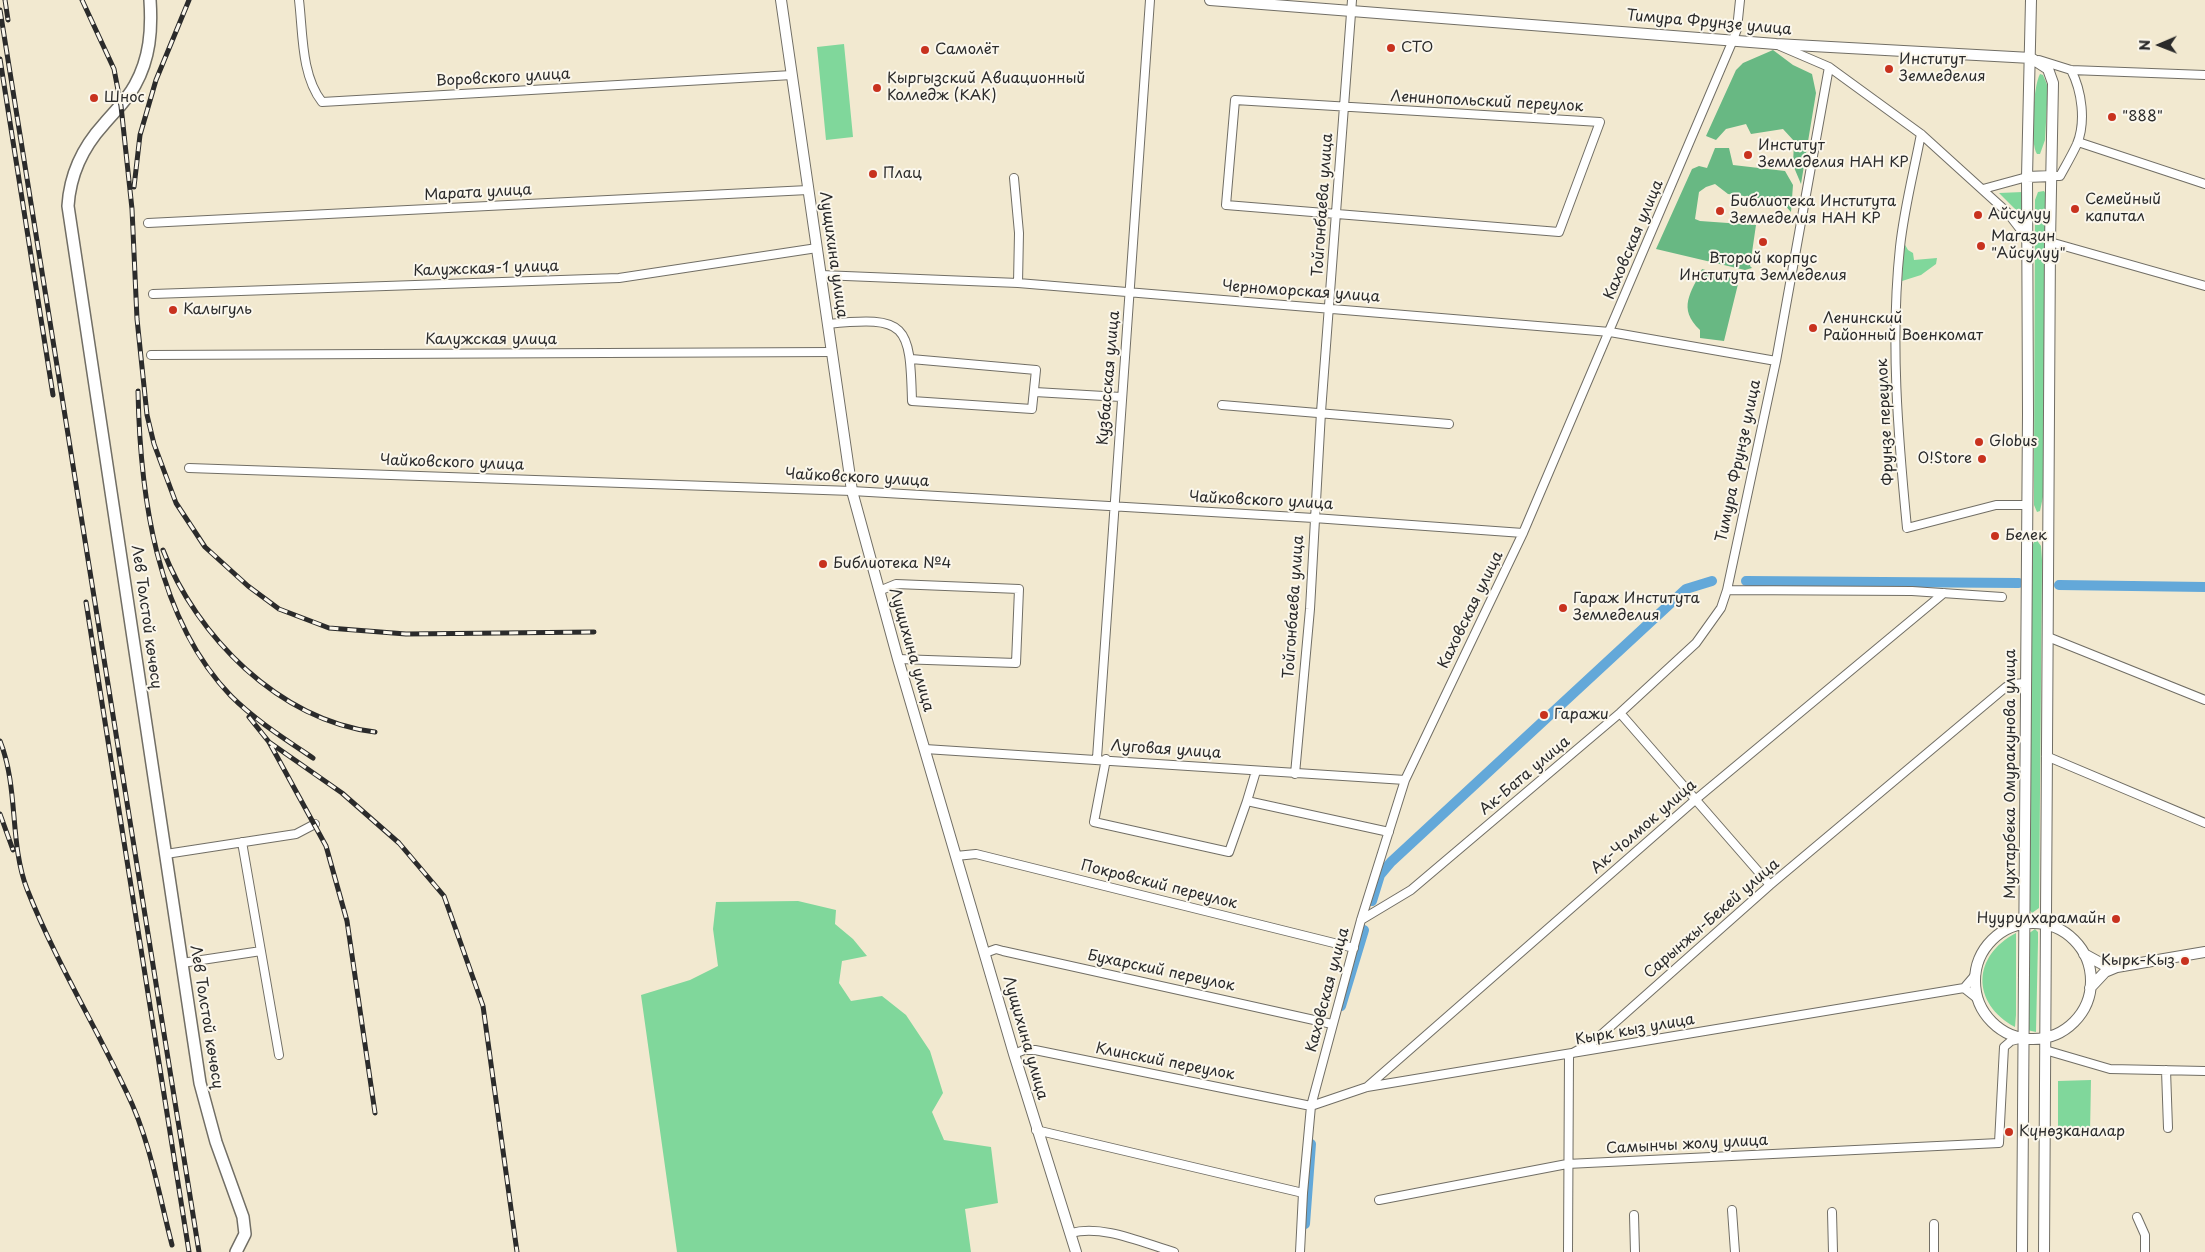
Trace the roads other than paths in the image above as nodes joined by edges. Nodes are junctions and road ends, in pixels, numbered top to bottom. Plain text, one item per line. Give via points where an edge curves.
1 (150, 0) edge
2 (299, 0) edge
3 (781, 0) edge
4 (1150, 0) edge
5 (1210, 0) edge
6 (1740, 0) edge
7 (2031, 0) edge
8 (1230, 1) edge
9 (1352, 5) edge
10 (1733, 40) junction
11 (1776, 44) junction
12 (2031, 58) junction
13 (1830, 67) junction
14 (2071, 70) junction
15 (792, 75) junction
16 (2205, 75) edge
17 (1344, 107) junction
18 (1921, 134) junction
19 (2078, 142) junction
20 (2052, 176) junction
21 (2027, 177) junction
22 (1014, 178) dead end
23 (2205, 184) edge
24 (808, 190) junction
25 (1983, 190) junction
26 (1336, 216) junction
27 (148, 223) dead end
28 (2028, 239) junction
29 (2050, 242) junction
30 (817, 248) junction
31 (821, 275) junction
32 (1018, 283) junction
33 (2205, 286) edge
34 (1130, 293) junction
35 (153, 294) dead end
36 (1329, 308) junction
37 (828, 324) junction
38 (1610, 332) junction
39 (832, 352) junction
40 (151, 355) dead end
41 (911, 359) junction
42 (1776, 361) junction
43 (1035, 392) junction
44 (1121, 397) junction
45 (1222, 405) dead end
46 (1321, 412) junction
47 (1449, 424) dead end
48 (189, 468) dead end
49 (852, 491) junction
50 (2027, 505) junction
51 (1114, 506) junction
52 (1314, 518) junction
53 (1523, 533) junction
54 (1727, 590) junction
55 (879, 591) junction
56 (1944, 593) junction
57 (2002, 597) dead end
58 (2048, 637) junction
59 (898, 658) junction
60 (2026, 683) junction
61 (2205, 700) edge
62 (1620, 713) junction
63 (924, 749) junction
64 (2046, 756) junction
65 (1097, 758) junction
66 (1106, 759) junction
67 (1256, 771) junction
68 (1295, 774) junction
69 (1405, 780) junction
70 (1695, 800) junction
71 (1247, 801) junction
72 (2205, 823) edge
73 (316, 824) dead end
74 (1389, 832) junction
75 (242, 842) junction
76 (166, 854) junction
77 (956, 856) junction
78 (1770, 885) junction
79 (1361, 920) junction
80 (2025, 924) junction
81 (2046, 924) junction
82 (1354, 948) junction
83 (261, 951) junction
84 (2083, 952) junction
85 (2205, 952) edge
86 (985, 953) junction
87 (182, 963) junction
88 (2117, 967) junction
89 (1976, 974) junction
90 (1964, 988) junction
91 (2090, 989) junction
92 (1978, 999) junction
93 (1332, 1024) junction
94 (2023, 1038) junction
95 (2045, 1038) junction
96 (2045, 1050) junction
97 (1014, 1054) junction
98 (279, 1055) dead end
99 (1569, 1055) junction
100 (2166, 1070) junction
101 (2205, 1071) edge
102 (1367, 1087) junction
103 (1311, 1106) junction
104 (2168, 1128) dead end
105 (1036, 1130) junction
106 (1567, 1164) junction
107 (1303, 1193) junction
108 (1379, 1200) dead end
109 (1732, 1210) dead end
110 (1832, 1212) dead end
111 (1634, 1215) dead end
112 (2137, 1217) dead end
113 (1934, 1224) dead end
114 (1071, 1233) junction
115 (236, 1252) edge
116 (1076, 1252) edge
117 (1174, 1252) edge
118 (1300, 1252) edge
119 (1568, 1252) edge
120 (1635, 1252) edge
121 (1735, 1252) edge
122 (1833, 1252) edge
123 (1934, 1252) edge
124 (2022, 1252) edge
125 (2044, 1252) edge
126 (2145, 1252) edge

1 - 76 main road, Лев Толстой көчөсү via 147,56 130,92 84,149 69,189 68,206
2 - 15 street, Воровского улица via 306,60 313,90 322,102
3 - 15 main road, Лущихина улица
4 - 34 street, Кузбасская улица
5 - 8 main road, Тимура Фрунзе улица
6 - 10 street, Каховская улица
7 - 12 main road, Мухтарбека Омуракунова улица
8 - 9 main road, Тимура Фрунзе улица
9 - 10 main road, Тимура Фрунзе улица
9 - 17 street, Тойгонбаева улица
10 - 11 main road, Тимура Фрунзе улица
10 - 38 street, Каховская улица
11 - 12 main road, Тимура Фрунзе улица
11 - 13 street
12 - 14 street, Тимура Фрунзе улица
12 - 20 main road via 2048,69 2053,83
12 - 21 main road, Мухтарбека Омуракунова улица
13 - 18 street
13 - 42 street, Тимура Фрунзе улица
14 - 16 street, Тимура Фрунзе улица
14 - 19 street via 2080,87
15 - 24 main road, Лущихина улица
17 - 26 street, Тойгонбаева улица
17 - 26 street, Ленинопольский переулок via 1235,100 1226,205
17 - 26 street, Ленинопольский переулок via 1600,122 1559,232
18 - 25 street
18 - 50 street, Фрунзе переулок via 1900,246 1896,354 1900,451 1908,528 1996,505
19 - 20 street via 2060,176
19 - 23 street
20 - 21 main road
20 - 29 main road
21 - 25 street
21 - 28 main road, Мухтарбека Омуракунова улица
22 - 32 street via 1019,233
24 - 27 street, Марата улица
24 - 30 main road, Лущихина улица
25 - 28 street via 2016,222
26 - 36 street, Тойгонбаева улица
28 - 50 main road, Мухтарбека Омуракунова улица
29 - 33 street
29 - 58 main road
30 - 31 main road, Лущихина улица
30 - 35 street, Калужская-1 улица via 619,278
31 - 32 street, Черноморская улица
31 - 37 main road, Лущихина улица
32 - 34 street, Черноморская улица
34 - 36 street, Черноморская улица
34 - 44 street, Кузбасская улица
36 - 38 street, Черноморская улица
36 - 46 street, Тойгонбаева улица
37 - 39 main road, Лущихина улица
37 - 41 street via 867,321 894,327 904,335
38 - 42 street, Черноморская улица
38 - 53 street, Каховская улица
39 - 40 street, Калужская улица
39 - 49 main road, Лущихина улица
41 - 43 street via 1036,370
41 - 43 street via 912,401 1032,409
42 - 54 street, Тимура Фрунзе улица
43 - 44 street
44 - 51 street, Кузбасская улица
45 - 46 street
46 - 47 street
46 - 52 street, Тойгонбаева улица
48 - 49 street, Чайковского улица
49 - 51 street, Чайковского улица
49 - 55 main road, Лущихина улица
50 - 60 main road, Мухтарбека Омуракунова улица
51 - 52 street, Чайковского улица
51 - 65 street, Кузбасская улица
52 - 53 street, Чайковского улица
52 - 68 street, Тойгонбаева улица via 1310,609
53 - 69 street, Каховская улица
54 - 56 street
54 - 62 street, Ак-Бата улица via 1721,608 1696,643
55 - 59 main road, Лущихина улица
55 - 59 street via 896,584 1019,589 1016,663
56 - 57 street
56 - 70 street, Ак-Чолмок улица
58 - 61 street
58 - 64 main road
59 - 63 main road, Лущихина улица
60 - 78 street, Сарынжы-Бекей улица via 2006,687
60 - 80 main road, Мухтарбека Омуракунова улица
62 - 70 street
62 - 79 street, Ак-Бата улица via 1410,890
63 - 65 street, Луговая улица
63 - 77 main road, Лущихина улица
64 - 72 street
64 - 81 main road
65 - 66 street, Луговая улица
66 - 67 street, Луговая улица
66 - 71 street via 1094,822 1229,852
67 - 68 street, Луговая улица
67 - 71 street
68 - 69 street, Луговая улица
69 - 74 street, Каховская улица
70 - 78 street
70 - 102 street, Ак-Чолмок улица
71 - 74 street
73 - 75 street via 296,834
74 - 79 street, Каховская улица
75 - 76 street
75 - 83 street
76 - 87 main road, Лев Толстой көчөсү
77 - 82 street, Покровский переулок via 976,854
77 - 86 main road, Лущихина улица
78 - 99 street, Сарынжы-Бекей улица via 1593,1042
79 - 82 street, Каховская улица
80 - 81 main road
80 - 89 main road via 2014,926 1994,938 1981,956
80 - 94 main road, Мухтарбека Омуракунова улица
81 - 84 main road via 2067,934
81 - 95 main road
82 - 93 street, Каховская улица
83 - 87 street
83 - 98 street
84 - 88 main road via 2104,965
84 - 91 main road via 2090,972
85 - 88 main road
86 - 93 street, Бухарский переулок via 1003,951
86 - 97 main road, Лущихина улица
87 - 115 main road, Лев Толстой көчөсү via 206,1113 244,1217 245,1234
88 - 91 main road via 2105,972
89 - 90 street
89 - 92 main road
90 - 92 street
90 - 99 street, Кырк кыз улица
91 - 95 main road via 2086,1004 2073,1022
92 - 94 main road via 1995,1025
93 - 103 street, Каховская улица
94 - 95 main road
94 - 106 street, Самынчы жолу улица via 2011,1040 2004,1047 1999,1143
94 - 124 main road, Мухтарбека Омуракунова улица
95 - 96 main road
96 - 100 street via 2110,1070
96 - 125 main road
97 - 103 street, Клинский переулок via 1035,1050
97 - 105 main road, Лущихина улица
99 - 102 street, Кырк кыз улица
99 - 106 street
100 - 101 street
100 - 104 street
102 - 103 street, Кырк кыз улица
103 - 107 street, Каховская улица
105 - 107 street
105 - 114 main road, Лущихина улица
106 - 108 street, Самынчы жолу улица
106 - 119 street
107 - 118 street, Каховская улица
109 - 121 street
110 - 122 street
111 - 120 street
112 - 126 street via 2145,1235
113 - 123 street
114 - 116 main road, Лущихина улица
114 - 117 street via 1082,1230 1108,1233

